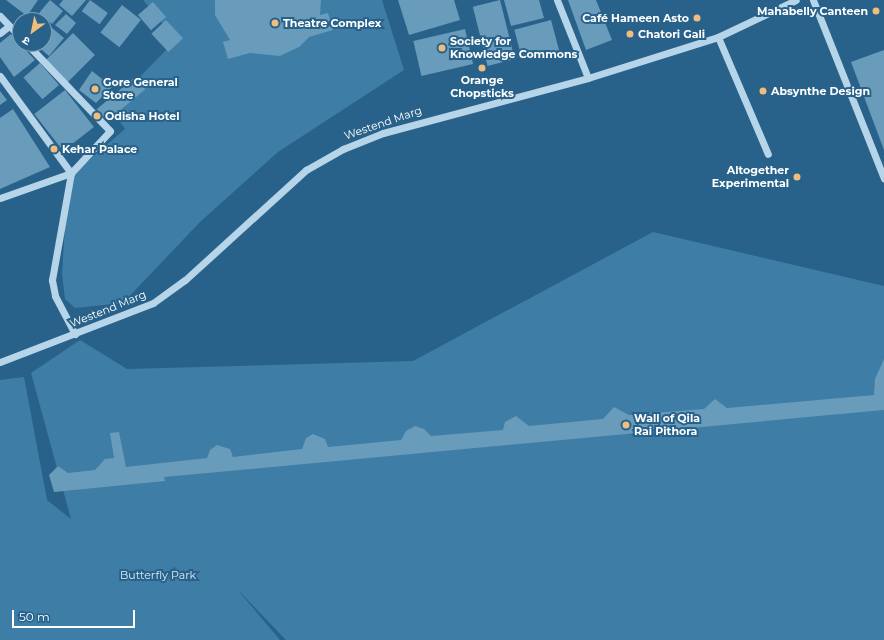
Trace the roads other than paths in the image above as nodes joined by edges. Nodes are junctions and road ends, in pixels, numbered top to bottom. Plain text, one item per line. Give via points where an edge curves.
1 (557, 0) edge
2 (796, 0) edge
3 (813, 0) edge
4 (0, 16) edge
5 (9, 26) junction
6 (12, 29) edge
7 (0, 33) edge
8 (718, 37) junction
9 (34, 52) edge
10 (0, 76) edge
11 (588, 78) junction
12 (768, 154) dead end
13 (71, 173) junction
14 (884, 178) edge
15 (0, 198) edge
16 (75, 334) junction
17 (0, 362) edge

1 - 11 street
2 - 8 street, Westend Marg
3 - 14 street
4 - 5 street
5 - 6 street
5 - 7 street
8 - 11 street, Westend Marg
8 - 12 street
9 - 13 street via 110,131
10 - 13 street
11 - 16 street, Westend Marg via 488,102 383,133 343,149 306,170 185,280 153,303
13 - 15 street
13 - 16 street via 52,280 55,296
16 - 17 street, Westend Marg

